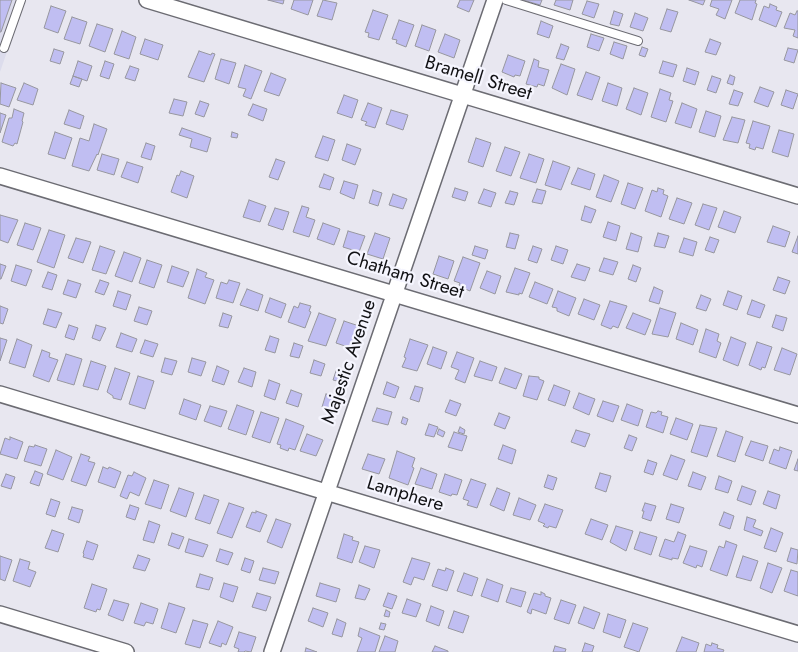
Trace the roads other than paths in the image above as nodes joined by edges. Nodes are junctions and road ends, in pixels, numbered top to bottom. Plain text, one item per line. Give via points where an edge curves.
1 (21, 0) edge
2 (147, 0) edge
3 (495, 0) edge
4 (506, 0) edge
5 (638, 41) dead end
6 (4, 48) dead end
7 (463, 95) junction
8 (0, 176) edge
9 (798, 196) edge
10 (395, 294) junction
11 (0, 394) edge
12 (798, 415) edge
13 (326, 493) junction
14 (0, 614) edge
15 (798, 634) edge
16 (126, 652) edge
17 (272, 652) edge

1 - 6 lane
2 - 7 street, Bramell Street
3 - 7 street, Majestic Avenue
4 - 5 lane
7 - 9 street, Bramell Street
7 - 10 street, Majestic Avenue
8 - 10 street, Chatham Street
10 - 12 street, Chatham Street
10 - 13 street, Majestic Avenue
11 - 13 street, Lamphere
13 - 15 street, Lamphere
13 - 17 street, Majestic Avenue
14 - 16 street

